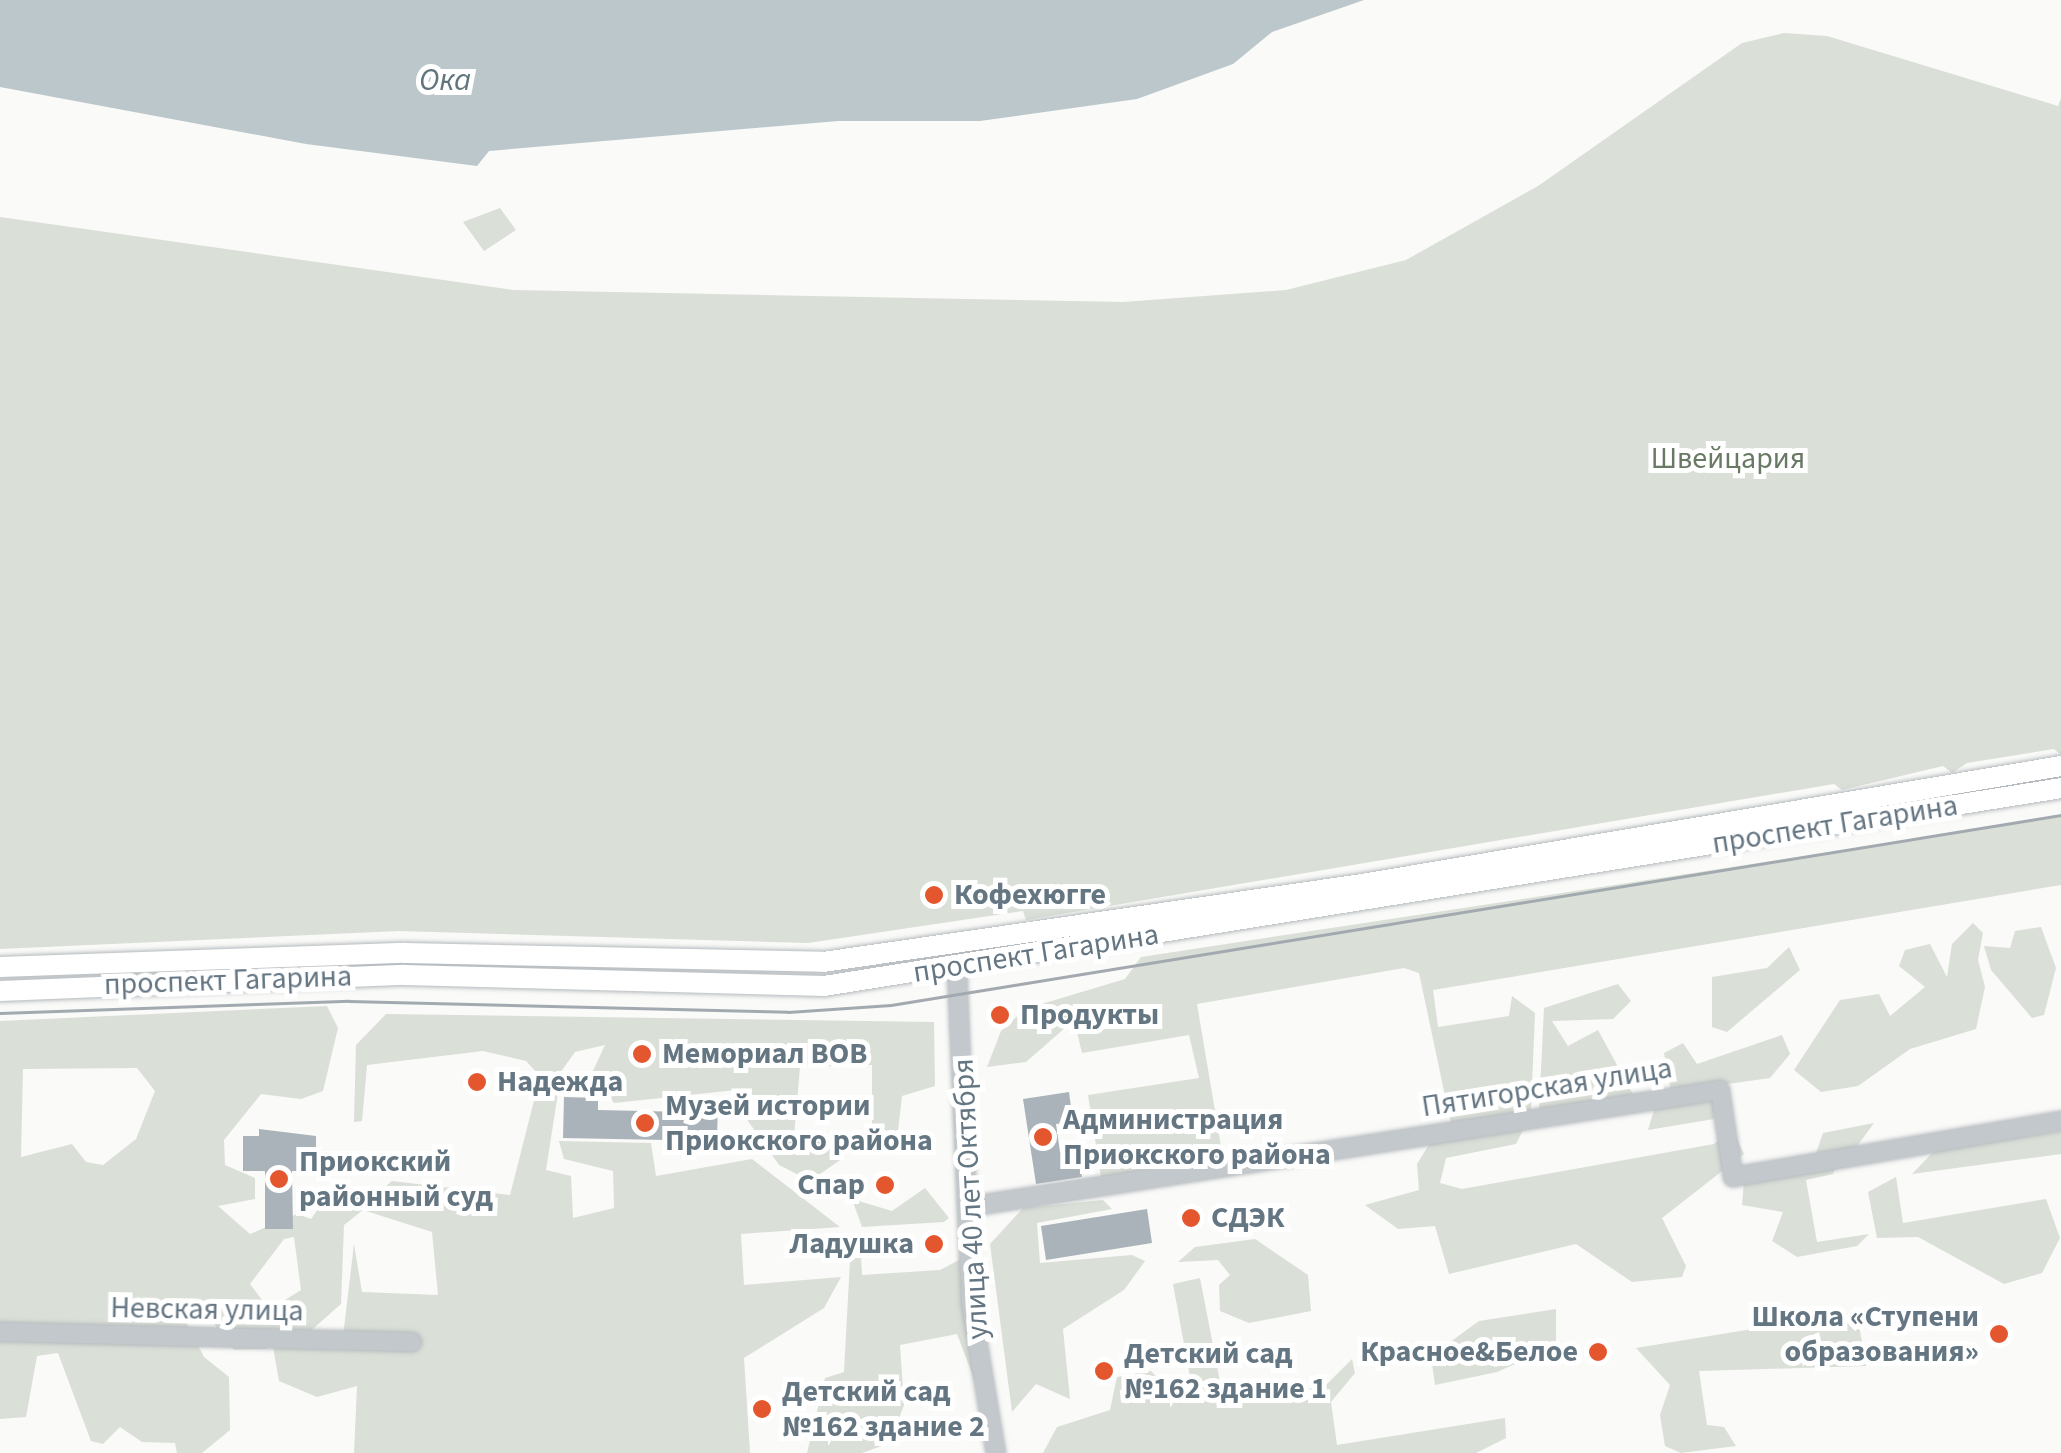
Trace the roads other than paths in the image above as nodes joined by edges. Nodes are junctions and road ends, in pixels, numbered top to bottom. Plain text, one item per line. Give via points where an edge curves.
1 (2061, 766) edge
2 (2061, 788) edge
3 (953, 945) junction
4 (0, 967) edge
5 (957, 968) junction
6 (0, 991) edge
7 (2061, 1121) edge
8 (967, 1207) junction
9 (0, 1332) edge
10 (412, 1342) dead end
11 (996, 1453) edge

1 - 3 main road, проспект Гагарина
2 - 5 main road, проспект Гагарина
3 - 4 main road, проспект Гагарина via 769,964 388,953
3 - 5 main road, улица 40 лет Октября
5 - 6 main road, проспект Гагарина via 771,987 405,975
5 - 8 street, улица 40 лет Октября
7 - 8 street, Пятигорская улица via 1734,1177 1720,1090
8 - 11 street, улица 40 лет Октября via 971,1304
9 - 10 street, Невская улица

